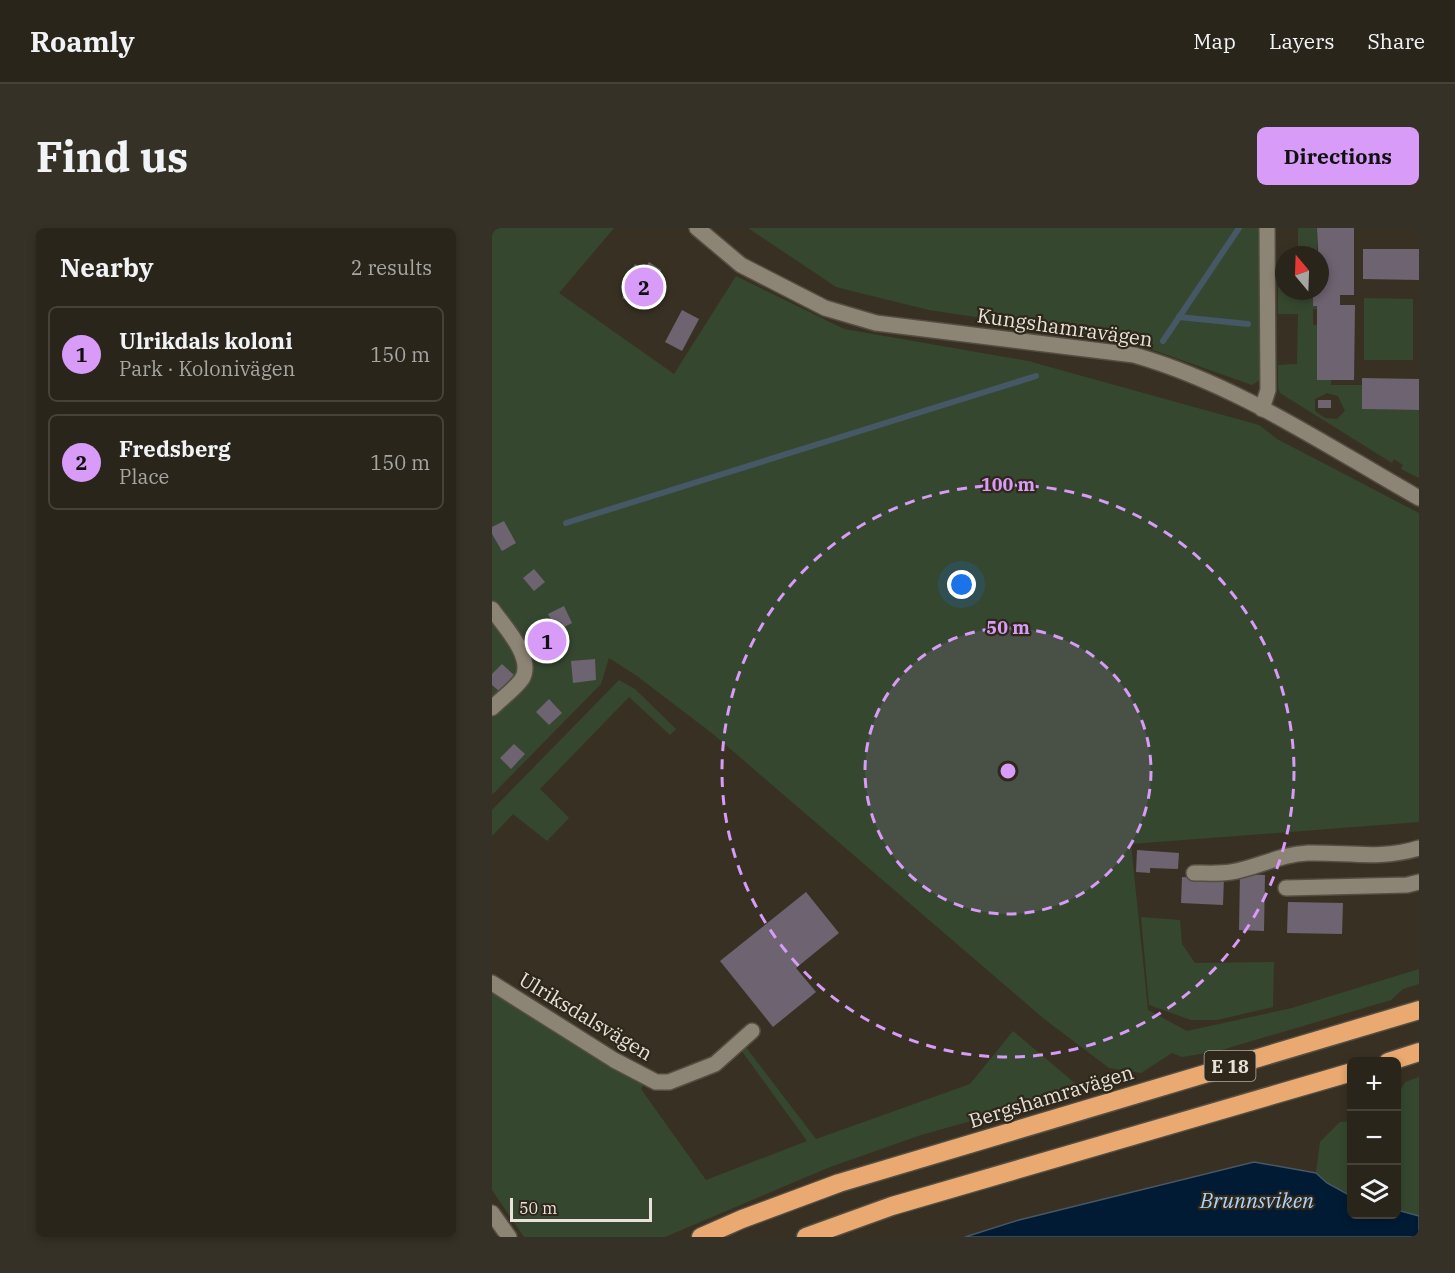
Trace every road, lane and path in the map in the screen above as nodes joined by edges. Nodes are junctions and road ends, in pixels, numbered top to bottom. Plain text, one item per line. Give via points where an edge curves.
1 (697, 228) edge
2 (1267, 228) edge
3 (1262, 409) junction
4 (1419, 498) edge
5 (492, 609) edge
6 (492, 708) edge
7 (1419, 848) edge
8 (1194, 873) dead end
9 (1419, 882) edge
10 (1286, 888) dead end
11 (492, 983) edge
12 (1419, 1010) edge
13 (752, 1031) dead end
14 (1419, 1052) edge
15 (1401, 1058) edge
16 (1347, 1073) edge
17 (492, 1213) edge
18 (509, 1237) edge
19 (701, 1237) edge
20 (806, 1237) edge

1 - 3 street, Kungshamravägen via 741,265 825,308 876,323 1134,355 1172,366
2 - 3 street via 1268,390
3 - 4 street, Kungshamravägen
5 - 6 street via 521,649 525,669 522,679
7 - 8 street via 1369,856 1307,853 1231,872
9 - 10 street
11 - 13 street, Ulriksdalsvägen via 656,1082 669,1082 715,1064
12 - 19 highway, Bergshamravägen / E 18 via 839,1183
14 - 15 highway
16 - 20 highway, E 18 via 892,1206
17 - 18 street

